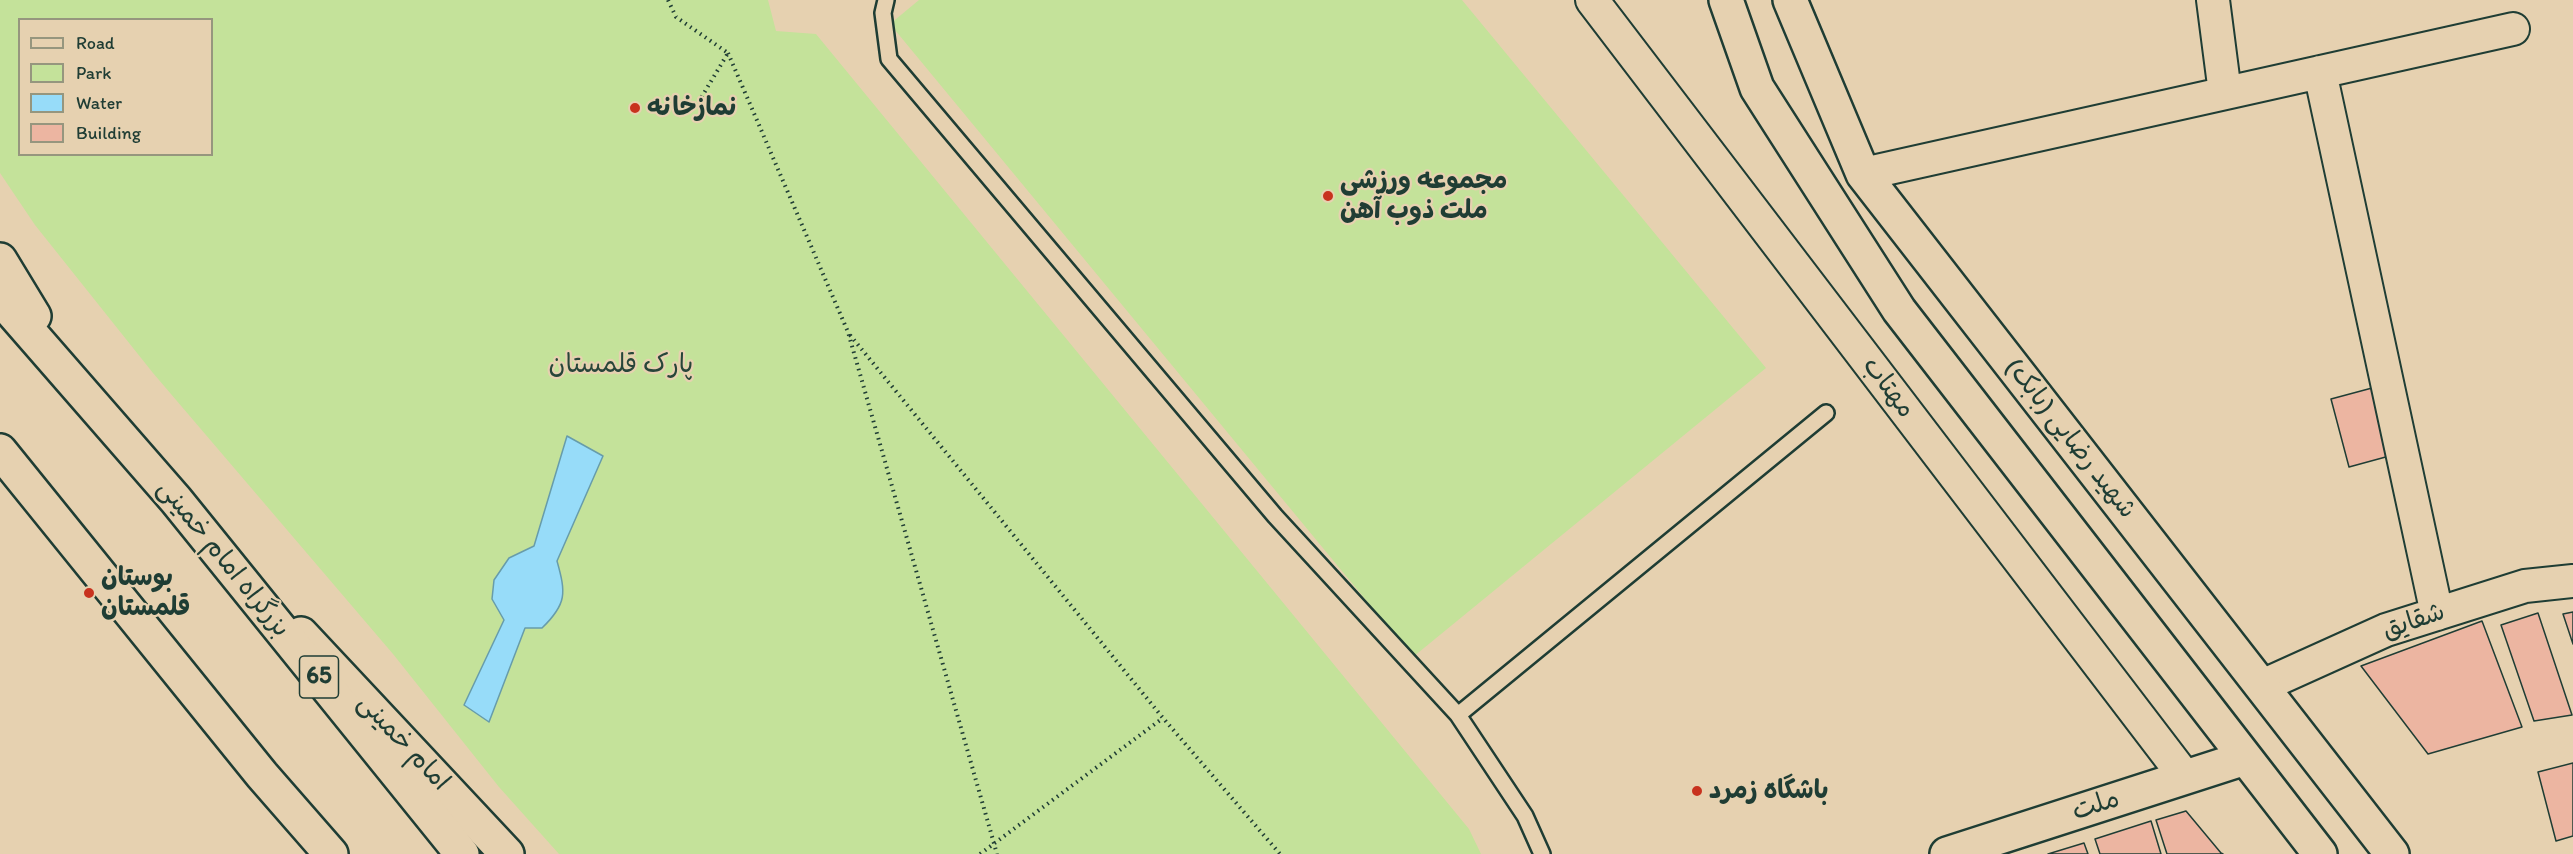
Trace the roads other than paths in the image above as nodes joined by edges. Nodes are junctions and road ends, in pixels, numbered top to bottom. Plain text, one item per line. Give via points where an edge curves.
1 (886, 0) edge
2 (1592, 0) edge
3 (1726, 0) edge
4 (1790, 0) edge
5 (2213, 0) edge
6 (2513, 29) dead end
7 (2320, 72) junction
8 (2225, 93) junction
9 (1863, 174) junction
10 (0, 260) edge
11 (0, 298) edge
12 (76, 388) junction
13 (1826, 413) dead end
14 (0, 451) edge
15 (176, 500) junction
16 (2573, 581) edge
17 (2437, 614) junction
18 (2262, 686) junction
19 (1458, 715) junction
20 (2245, 758) junction
21 (262, 775) junction
22 (2185, 777) junction
23 (310, 854) edge
24 (331, 854) edge
25 (462, 854) edge
26 (507, 854) edge
27 (1542, 854) edge
28 (1947, 854) edge
29 (2320, 854) edge
30 (2392, 854) edge

1 - 19 lane via 883,13 889,59 1275,516
2 - 22 street, مهتاب
3 - 20 main road via 1757,88 1899,310
4 - 9 main road, شهید رضایی (بابک)
5 - 8 street
6 - 7 street
7 - 8 street
7 - 17 street
8 - 9 street
9 - 18 main road, شهید رضایی (بابک)
10 - 12 main road, 65
11 - 12 main road, بزرگراه امام خمینی
12 - 15 main road, بزرگراه امام خمینی / 65
13 - 19 lane
14 - 21 main road
15 - 25 main road, بزرگراه امام خمینی / 65
15 - 26 main road, امام خمینی
16 - 17 street, شقایق via 2525,586
17 - 18 street, شقایق via 2386,630
18 - 30 main road, شهید رضایی (بابک)
19 - 27 lane via 1525,816
20 - 22 main road, ملت
20 - 29 main road
21 - 23 main road
21 - 24 main road
22 - 28 main road, ملت

